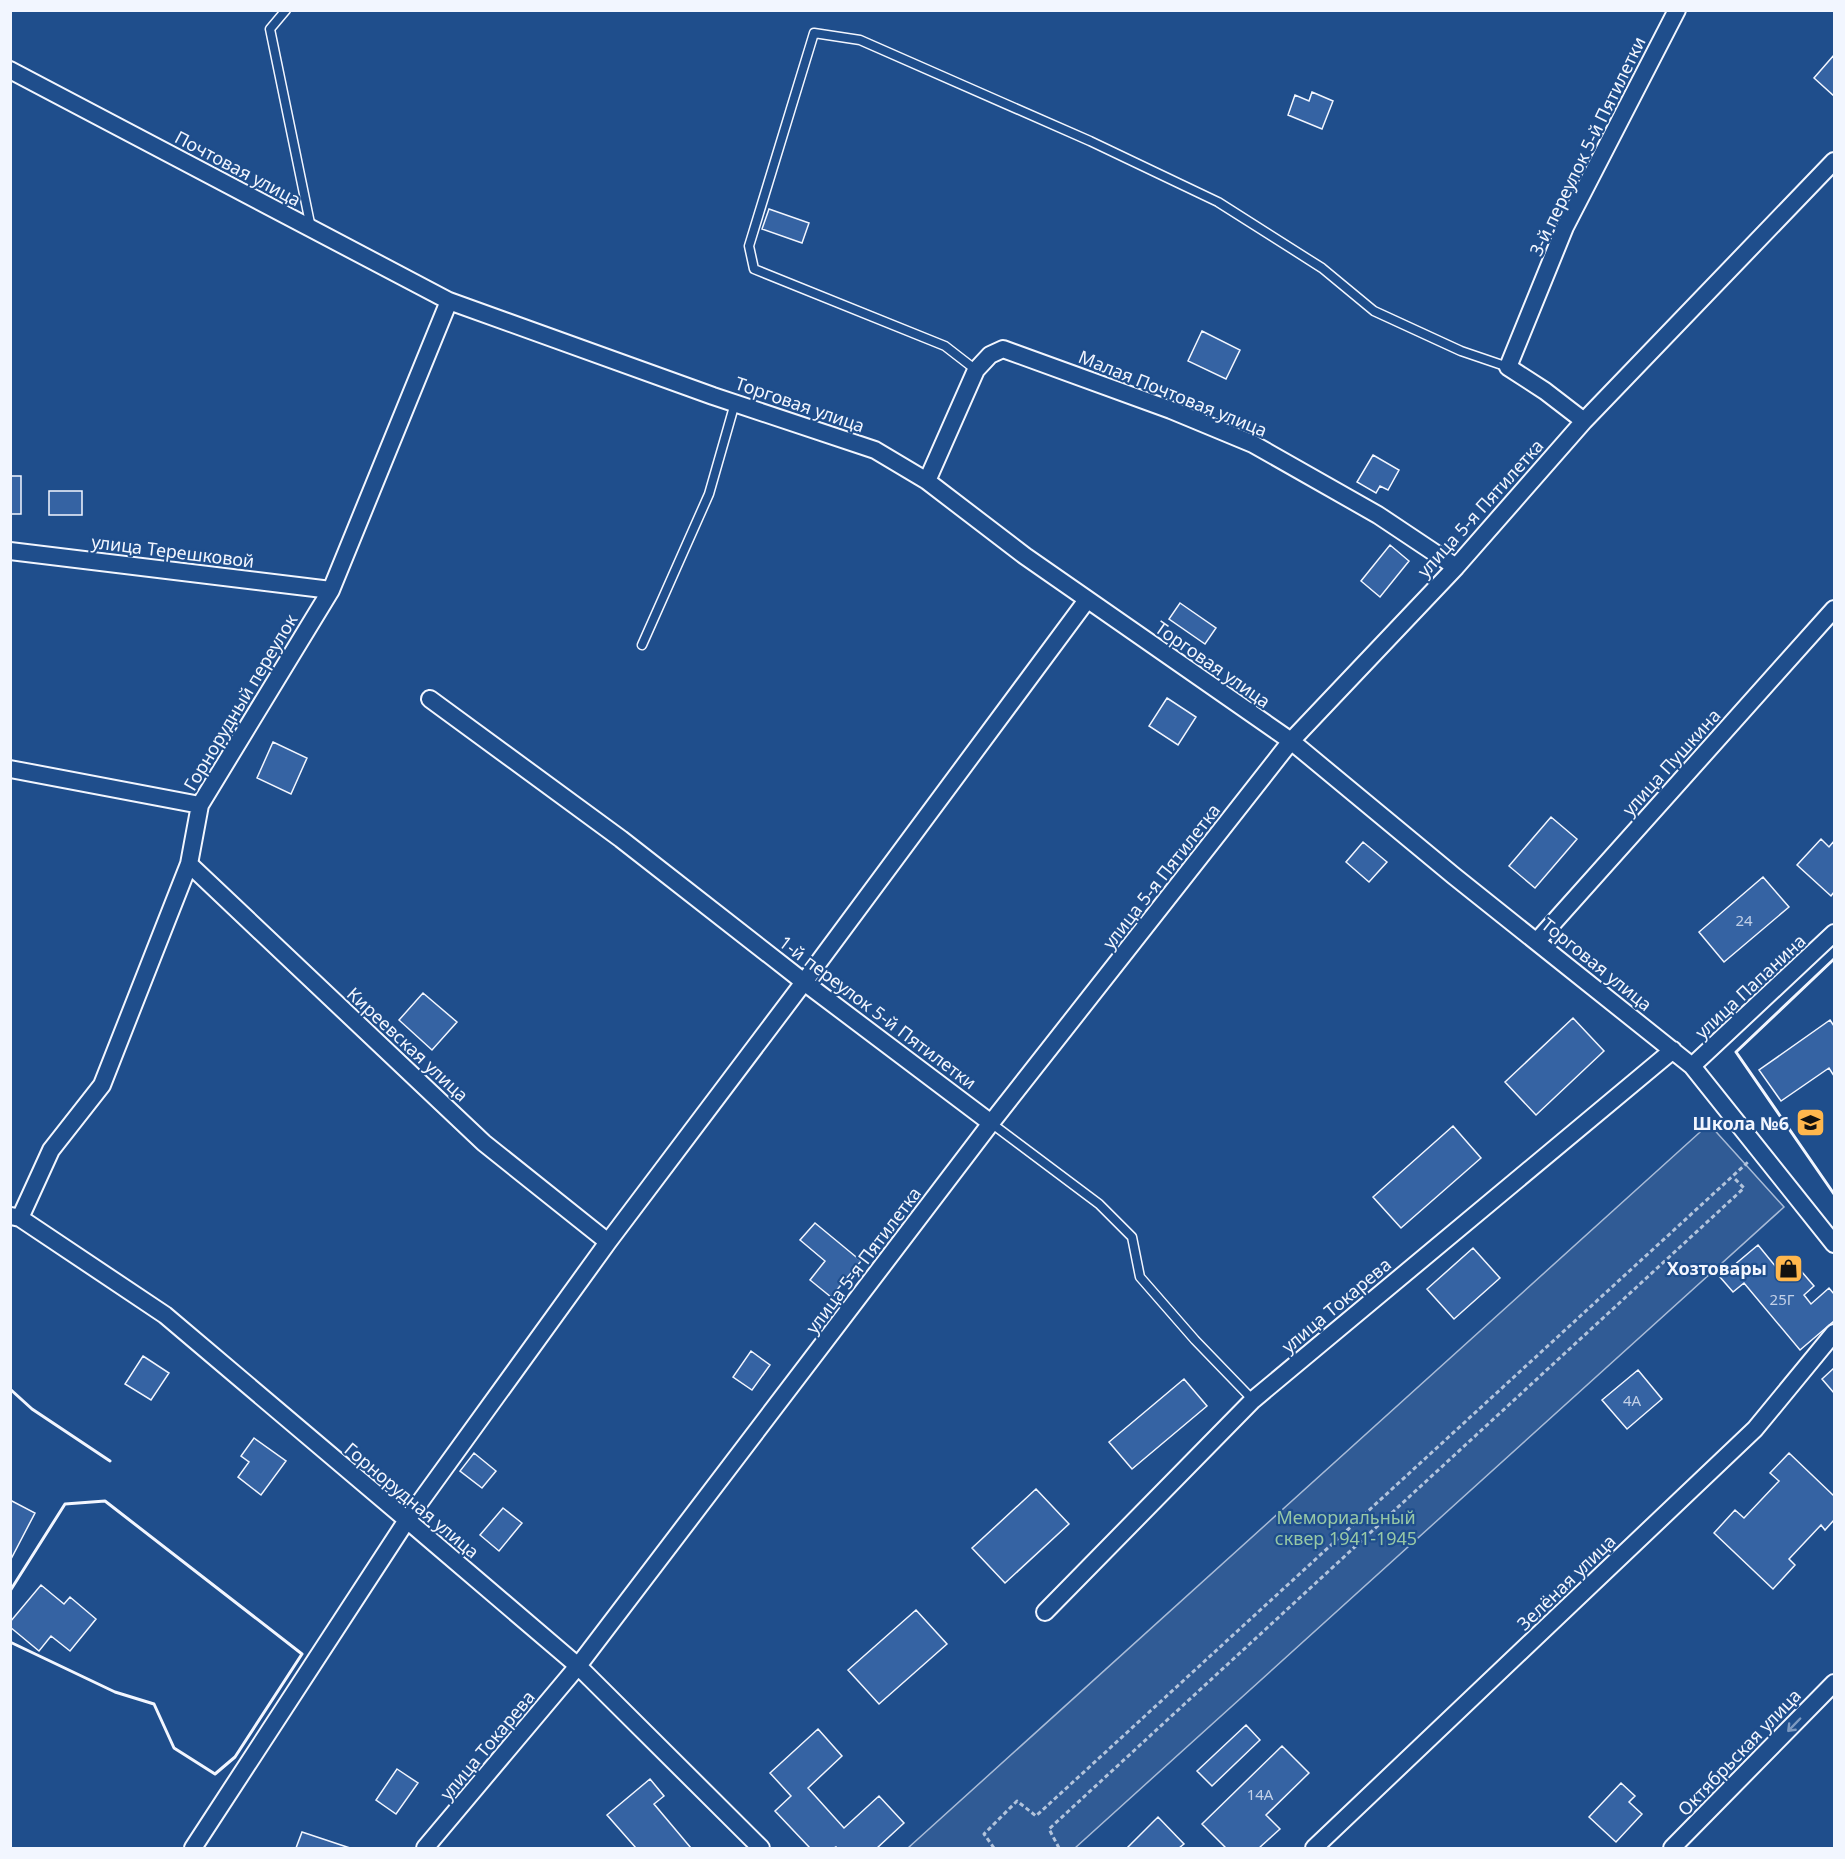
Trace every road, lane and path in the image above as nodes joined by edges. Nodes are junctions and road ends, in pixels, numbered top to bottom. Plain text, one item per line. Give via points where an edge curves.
1 (286, 10) edge
2 (1677, 10) edge
3 (10, 70) edge
4 (1834, 161) edge
5 (311, 228) junction
6 (449, 301) junction
7 (1508, 367) junction
8 (976, 370) junction
9 (735, 403) junction
10 (1584, 421) junction
11 (927, 481) junction
12 (10, 551) edge
13 (1456, 567) junction
14 (331, 590) junction
15 (1087, 600) junction
16 (1834, 609) edge
17 (642, 645) dead end
18 (430, 699) dead end
19 (1291, 741) junction
20 (10, 769) edge
21 (200, 805) junction
22 (189, 864) junction
23 (1834, 933) edge
24 (1537, 942) junction
25 (804, 982) junction
26 (1673, 1050) junction
27 (1692, 1066) junction
28 (991, 1123) junction
29 (15, 1217) edge
30 (608, 1242) junction
31 (1834, 1244) edge
32 (1834, 1333) edge
33 (1253, 1400) junction
34 (407, 1520) junction
35 (1045, 1612) dead end
36 (578, 1666) junction
37 (1834, 1683) edge
38 (193, 1848) edge
39 (425, 1848) edge
40 (761, 1848) edge
41 (994, 1848) edge
42 (1059, 1848) edge
43 (1314, 1848) edge
44 (1672, 1848) edge

1 - 5 lane via 270,29
2 - 7 street, 3-й переулок 5-й Пятилетки via 1564,227
3 - 5 street, Почтовая улица
4 - 10 street, улица 5-я Пятилетка
5 - 6 street, Почтовая улица
6 - 9 street, Торговая улица
6 - 14 street, Горнорудный переулок
7 - 8 lane via 1461,351 1374,311 1322,268 1218,202 860,40 814,33 749,246 754,269 945,346
7 - 10 street
8 - 11 street, Малая Почтовая улица
8 - 13 street, Малая Почтовая улица via 1003,348 1171,410 1253,444 1378,515
9 - 11 street, Торговая улица via 875,450
9 - 17 lane via 708,494
10 - 13 street, улица 5-я Пятилетка
11 - 15 street, Торговая улица
12 - 14 street, улица Терешковой
13 - 19 street, улица 5-я Пятилетка
14 - 21 street, Горнорудный переулок
15 - 19 street, Торговая улица
15 - 25 street
16 - 24 street, улица Пушкина
18 - 25 street, 1-й переулок 5-й Пятилетки via 621,838
19 - 24 street, Торговая улица
19 - 28 street, улица 5-я Пятилетка
20 - 21 street
21 - 22 street, Горнорудный переулок
22 - 29 street, Горнорудный переулок via 102,1085 51,1150
22 - 30 street, Киреевская улица via 484,1143
23 - 27 street, улица Папанина
24 - 26 street, Торговая улица
25 - 28 street, 1-й переулок 5-й Пятилетки
25 - 30 street
26 - 27 street, Торговая улица
26 - 33 street, улица Токарева
27 - 31 street, Торговая улица
28 - 33 lane, 1-й переулок 5-й Пятилетки via 1099,1204 1132,1237 1140,1277
28 - 36 street, улица 5-я Пятилетка
29 - 34 street, Горнорудная улица via 165,1315
30 - 34 street
32 - 43 street, Зелёная улица via 1755,1429
33 - 35 street, улица Токарева
34 - 36 street, Горнорудная улица
34 - 38 street
36 - 39 street, улица Токарева
36 - 40 street, Горнорудная улица
37 -> 44 street, Октябрьская улица
41 - 42 path via 984,1834 1017,1801 1036,1815 1732,1177 1744,1188 1049,1829

